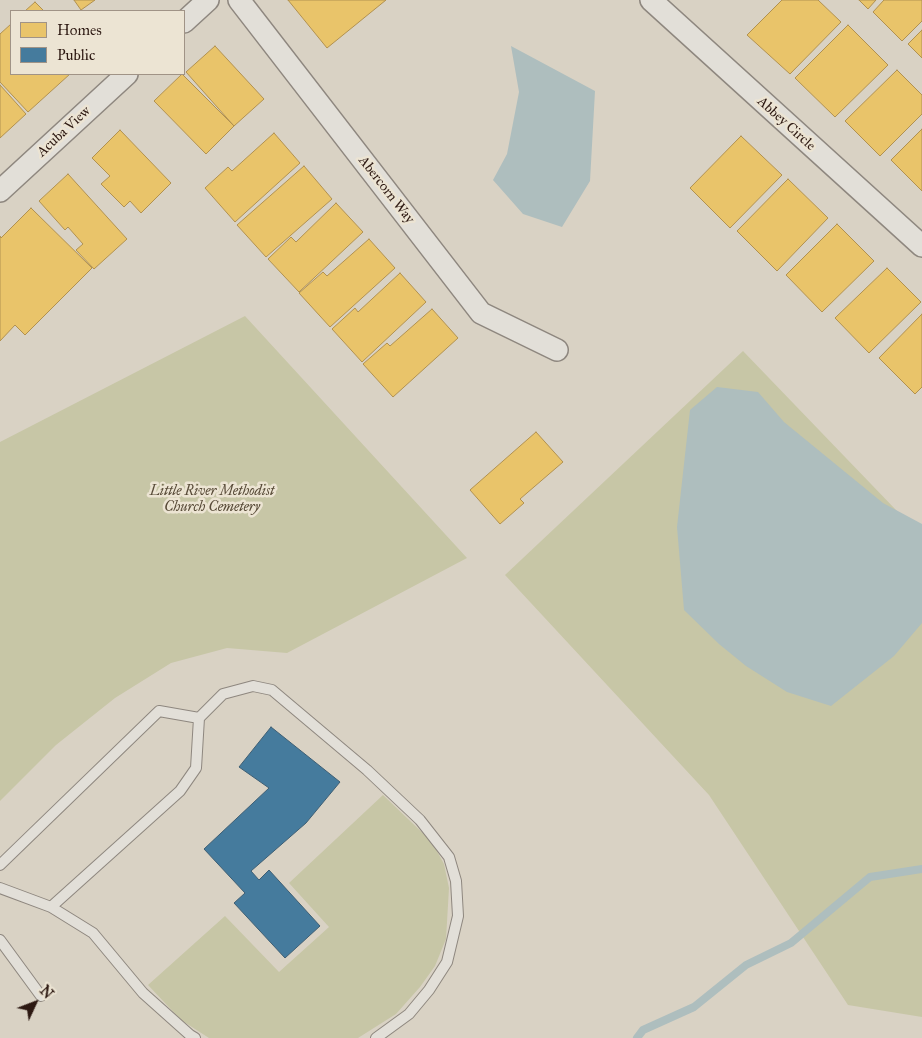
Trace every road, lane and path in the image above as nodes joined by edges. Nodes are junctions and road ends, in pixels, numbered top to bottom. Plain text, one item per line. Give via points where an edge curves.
1 (208, 0) edge
2 (239, 0) edge
3 (651, 0) edge
4 (185, 21) edge
5 (126, 75) edge
6 (0, 191) edge
7 (922, 246) edge
8 (557, 350) dead end
9 (199, 718) junction
10 (0, 865) edge
11 (0, 888) edge
12 (51, 907) junction
13 (0, 940) edge
14 (41, 996) dead end
15 (195, 1038) edge
16 (376, 1038) edge

1 - 4 street
2 - 8 street, Abercorn Way via 481,313
3 - 7 street, Abbey Circle
5 - 6 street, Acuba View
9 - 10 lane via 159,711
9 - 12 lane via 196,768 180,791
9 - 16 lane via 223,694 253,686 272,690 374,776 420,820 449,857 456,881 458,916 447,962 409,1014
11 - 12 lane
12 - 15 lane via 93,933 143,992
13 - 14 lane

